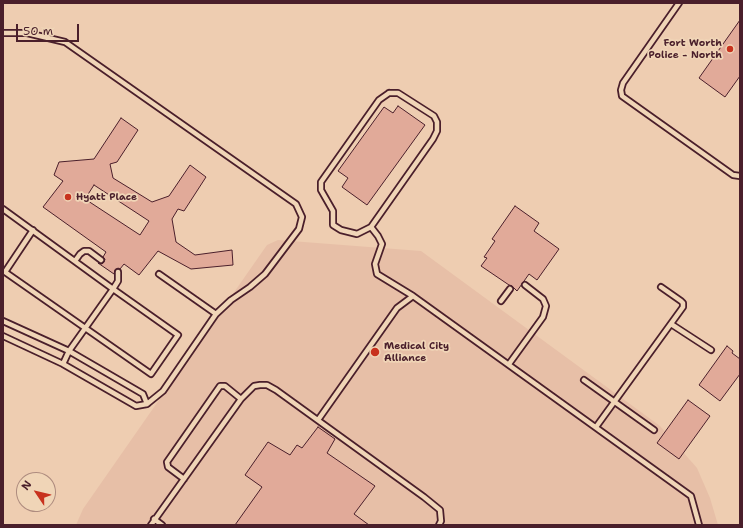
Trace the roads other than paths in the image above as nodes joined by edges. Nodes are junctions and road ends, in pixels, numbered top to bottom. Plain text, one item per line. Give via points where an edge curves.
1 (679, 3) edge
2 (3, 33) edge
3 (740, 176) edge
4 (3, 208) edge
5 (371, 227) junction
6 (33, 230) junction
7 (101, 260) dead end
8 (75, 261) junction
9 (118, 272) dead end
10 (159, 274) dead end
11 (525, 285) dead end
12 (661, 287) dead end
13 (113, 288) junction
14 (510, 289) dead end
15 (413, 296) junction
16 (501, 301) dead end
17 (216, 314) junction
18 (3, 320) edge
19 (671, 324) junction
20 (86, 328) junction
21 (3, 336) edge
22 (711, 350) dead end
23 (69, 351) junction
24 (63, 364) junction
25 (509, 364) junction
26 (584, 380) dead end
27 (241, 399) junction
28 (615, 402) junction
29 (148, 404) junction
30 (318, 420) junction
31 (596, 427) junction
32 (654, 430) dead end
33 (184, 479) junction
34 (154, 519) junction
35 (151, 525) edge
36 (162, 525) edge
37 (439, 525) edge
38 (698, 525) edge

1 - 3 lane via 623,83 622,96 733,175
2 - 17 lane via 27,33 65,42 296,204 302,217 299,229 265,274
4 - 6 lane
5 - 5 lane via 437,131 434,116 398,93 389,93 379,100 321,182 321,190 333,211 334,225 341,230 357,234
5 - 15 lane via 382,244 376,264 377,274
6 - 8 lane
6 - 20 lane via 5,272
7 - 8 lane via 89,251 84,251
8 - 13 lane
9 - 13 lane via 118,281
10 - 17 lane
11 - 25 lane via 544,299 546,306 543,317
12 - 19 lane via 682,303 683,307
13 - 20 lane
13 - 20 lane via 178,335 152,374
14 - 16 lane
15 - 25 lane
15 - 30 lane via 397,308
17 - 29 lane via 163,391
18 - 23 lane
19 - 22 lane
19 - 28 lane
20 - 23 lane
21 - 24 lane
23 - 24 lane
23 - 29 lane via 143,394
24 - 29 lane via 136,406
25 - 31 lane
26 - 28 lane
27 - 30 lane via 254,386 267,385
27 - 33 lane
27 - 33 lane via 225,386 220,386 167,462 168,467
28 - 31 lane
28 - 32 lane
30 - 37 lane via 440,510
31 - 38 lane via 691,496
33 - 34 lane
34 - 35 lane
34 - 36 lane

